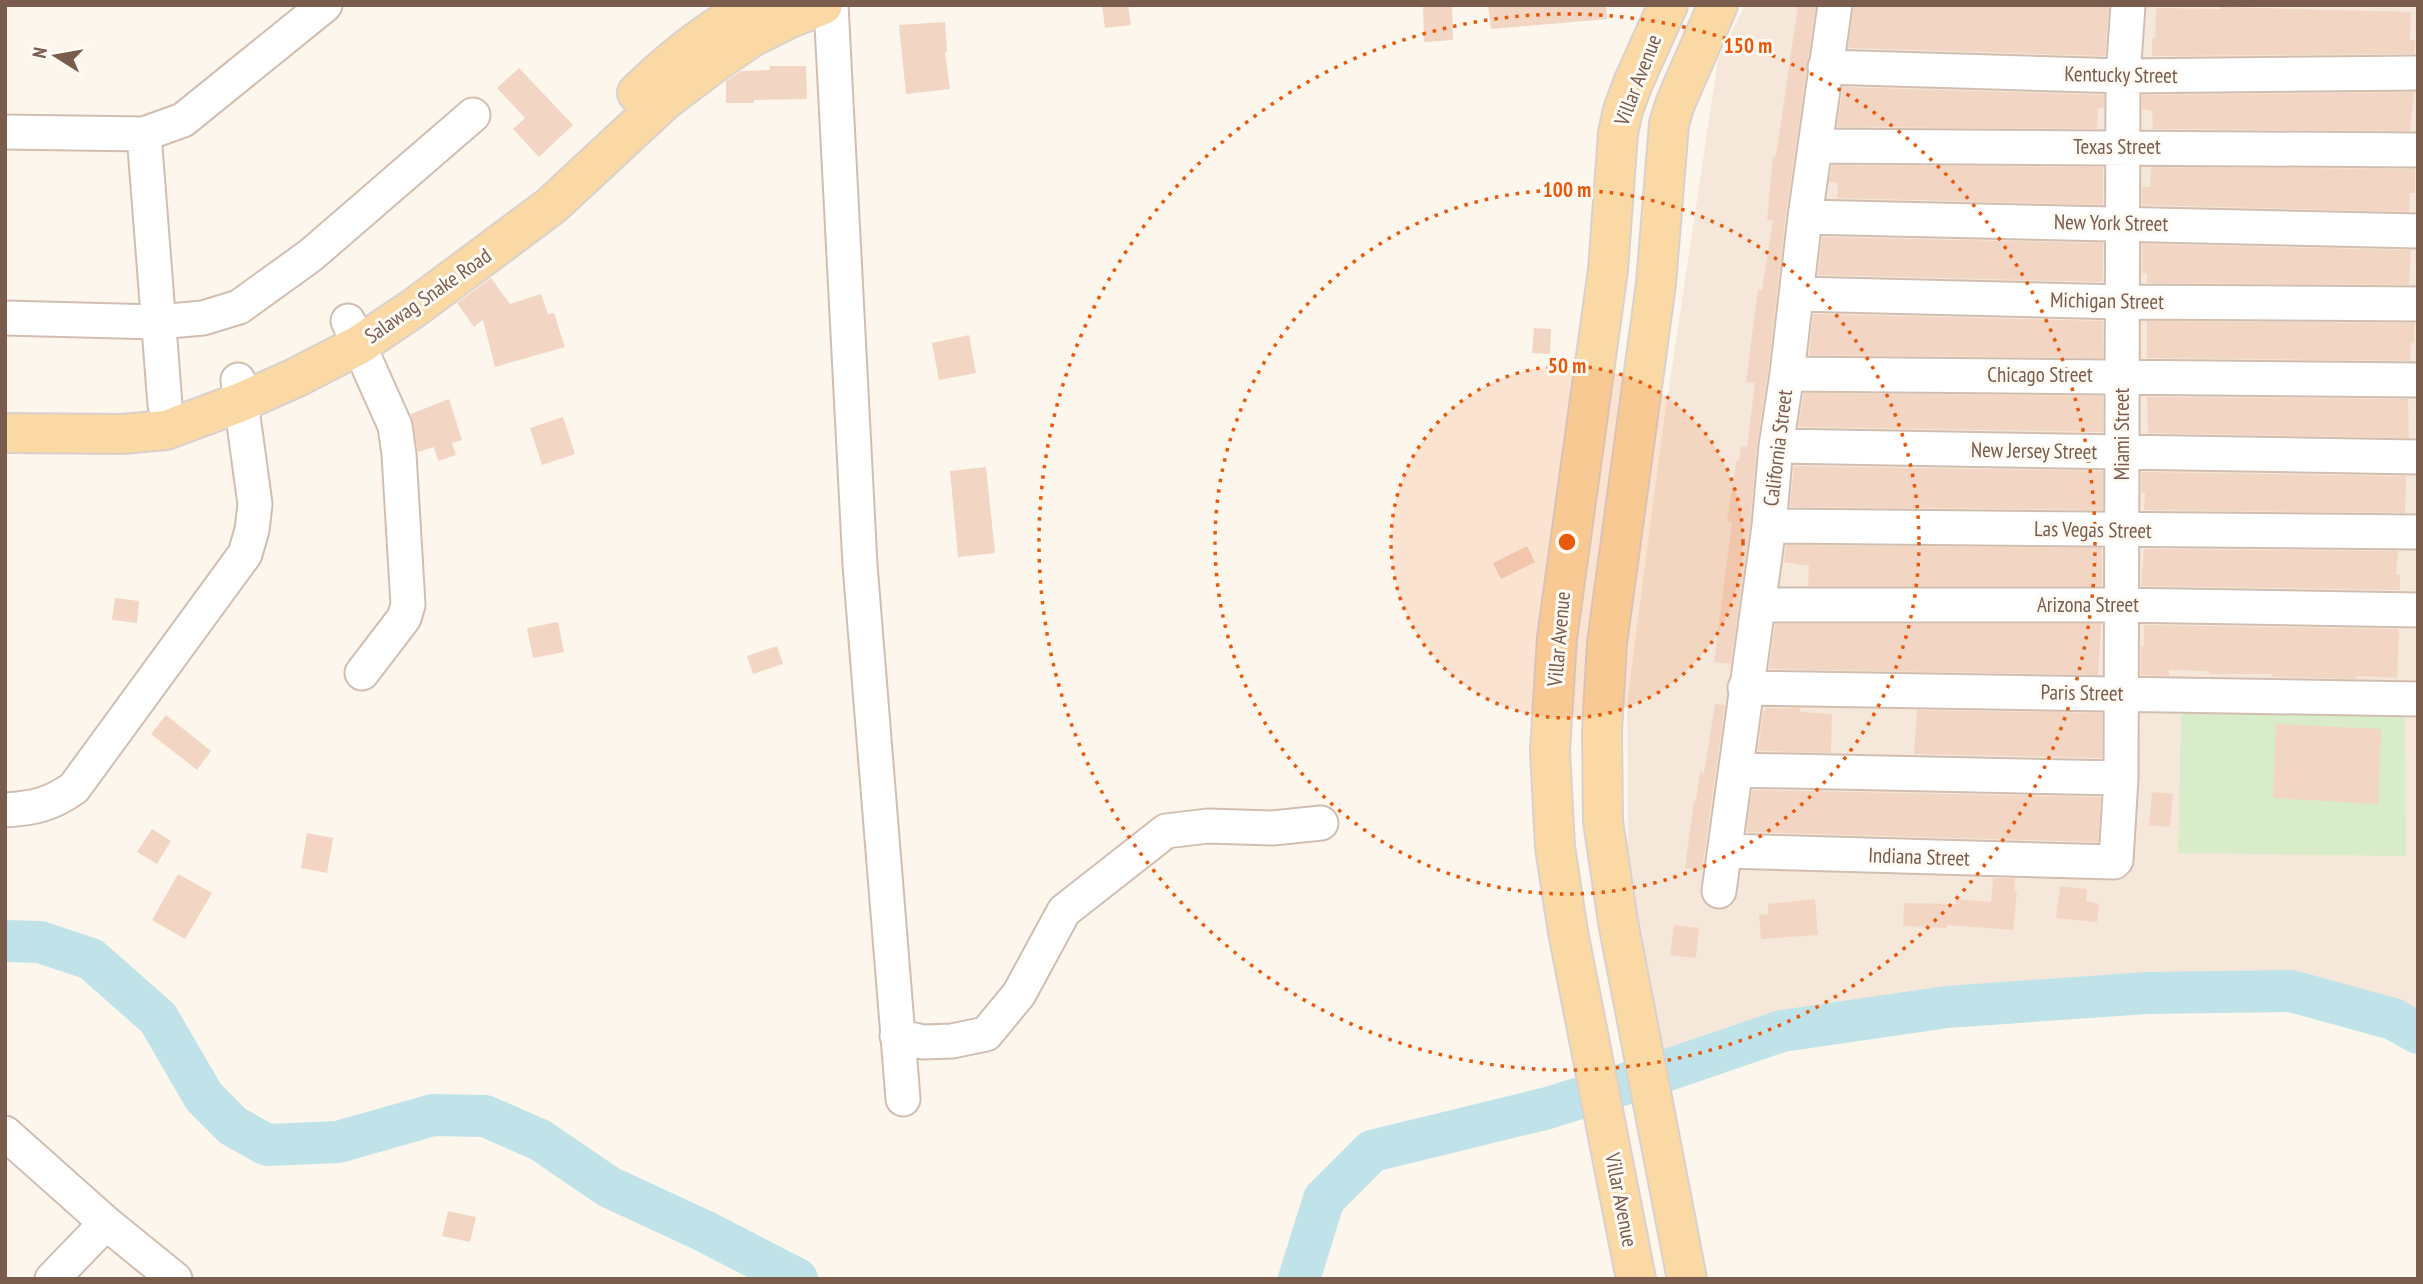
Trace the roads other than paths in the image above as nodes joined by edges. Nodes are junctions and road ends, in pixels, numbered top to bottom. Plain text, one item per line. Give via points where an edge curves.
1 (325, 5) edge
2 (831, 5) edge
3 (1668, 5) edge
4 (1718, 5) edge
5 (1835, 5) edge
6 (2128, 5) edge
7 (788, 9) edge
8 (1825, 67) junction
9 (2418, 74) edge
10 (2123, 76) junction
11 (474, 115) dead end
12 (5, 132) edge
13 (144, 134) junction
14 (1817, 146) junction
15 (2123, 147) junction
16 (2418, 150) edge
17 (1805, 217) junction
18 (2122, 223) junction
19 (2418, 231) edge
20 (1797, 294) junction
21 (2122, 302) junction
22 (2418, 304) edge
23 (5, 317) edge
24 (158, 323) junction
25 (353, 333) junction
26 (1787, 374) junction
27 (2122, 376) junction
28 (2418, 380) edge
29 (240, 391) junction
30 (165, 405) junction
31 (5, 410) edge
32 (5, 433) edge
33 (1776, 446) junction
34 (2122, 453) junction
35 (2418, 457) edge
36 (1769, 526) junction
37 (2121, 530) junction
38 (2418, 532) edge
39 (1758, 605) junction
40 (2121, 605) junction
41 (2418, 610) edge
42 (362, 673) dead end
43 (1745, 688) junction
44 (2121, 694) junction
45 (2418, 699) edge
46 (1737, 769) junction
47 (2121, 778) junction
48 (5, 810) edge
49 (1321, 823) dead end
50 (1725, 851) junction
51 (2114, 862) joint
52 (1719, 891) dead end
53 (897, 1036) junction
54 (903, 1100) dead end
55 (5, 1133) edge
56 (106, 1223) junction
57 (1633, 1263) edge
58 (52, 1279) edge
59 (175, 1279) edge
60 (1687, 1279) edge

1 - 13 street via 183,120
2 - 53 street via 860,565
3 - 57 main road, Villar Avenue via 1629,92 1618,133 1608,270 1557,638 1550,751 1555,847 1568,932
4 - 60 main road, Villar Avenue via 1669,124 1656,284 1606,643 1602,731 1603,821 1618,922
5 - 8 street, California Street
6 - 10 street, Miami Street
7 - 25 main road, Salawag Snake Road via 664,102 551,206 414,308
8 - 10 street, Kentucky Street
8 - 14 street, California Street
9 - 10 street, Kentucky Street
10 - 15 street, Miami Street
11 - 24 street via 311,255 239,307 203,318
12 - 13 street
13 - 24 street
14 - 15 street, Texas Street
14 - 17 street, California Street
15 - 16 street, Texas Street
15 - 18 street, Miami Street
17 - 18 street, New York Street
17 - 20 street, California Street
18 - 19 street, New York Street
18 - 21 street, Miami Street
20 - 21 street, Michigan Street
20 - 26 street, California Street
21 - 22 street, Michigan Street
21 - 27 street, Miami Street
23 - 24 street
24 - 30 street
25 - 29 main road, Salawag Snake Road via 295,378
25 - 42 street via 395,426 408,605 404,618
26 - 27 street, Chicago Street
26 - 33 street, California Street
27 - 28 street, Chicago Street
27 - 34 street, Miami Street
29 - 30 main road, Salawag Snake Road
29 - 32 main road, Salawag Snake Road via 166,430
29 - 48 street via 256,505 245,554 74,788 38,807
30 - 31 main road, Salawag Snake Road via 121,411
33 - 34 street, New Jersey Street
33 - 36 street, California Street
34 - 35 street, New Jersey Street
34 - 37 street, Miami Street
36 - 37 street, Las Vegas Street
36 - 39 street, California Street
37 - 38 street, Las Vegas Street
37 - 40 street, Miami Street
39 - 40 street, Arizona Street
39 - 43 street, California Street
40 - 41 street, Arizona Street
40 - 44 street, Miami Street
43 - 44 street, Paris Street
43 - 46 street, California Street
44 - 45 street, Paris Street
44 - 47 street, Miami Street
46 - 47 street
46 - 50 street, California Street
47 - 51 street, Miami Street
49 - 53 street via 1166,831 1064,911 1019,994 986,1034 923,1042
50 - 51 street, Indiana Street
50 - 52 street, California Street
53 - 54 street
55 - 56 street
56 - 58 street
56 - 59 street

